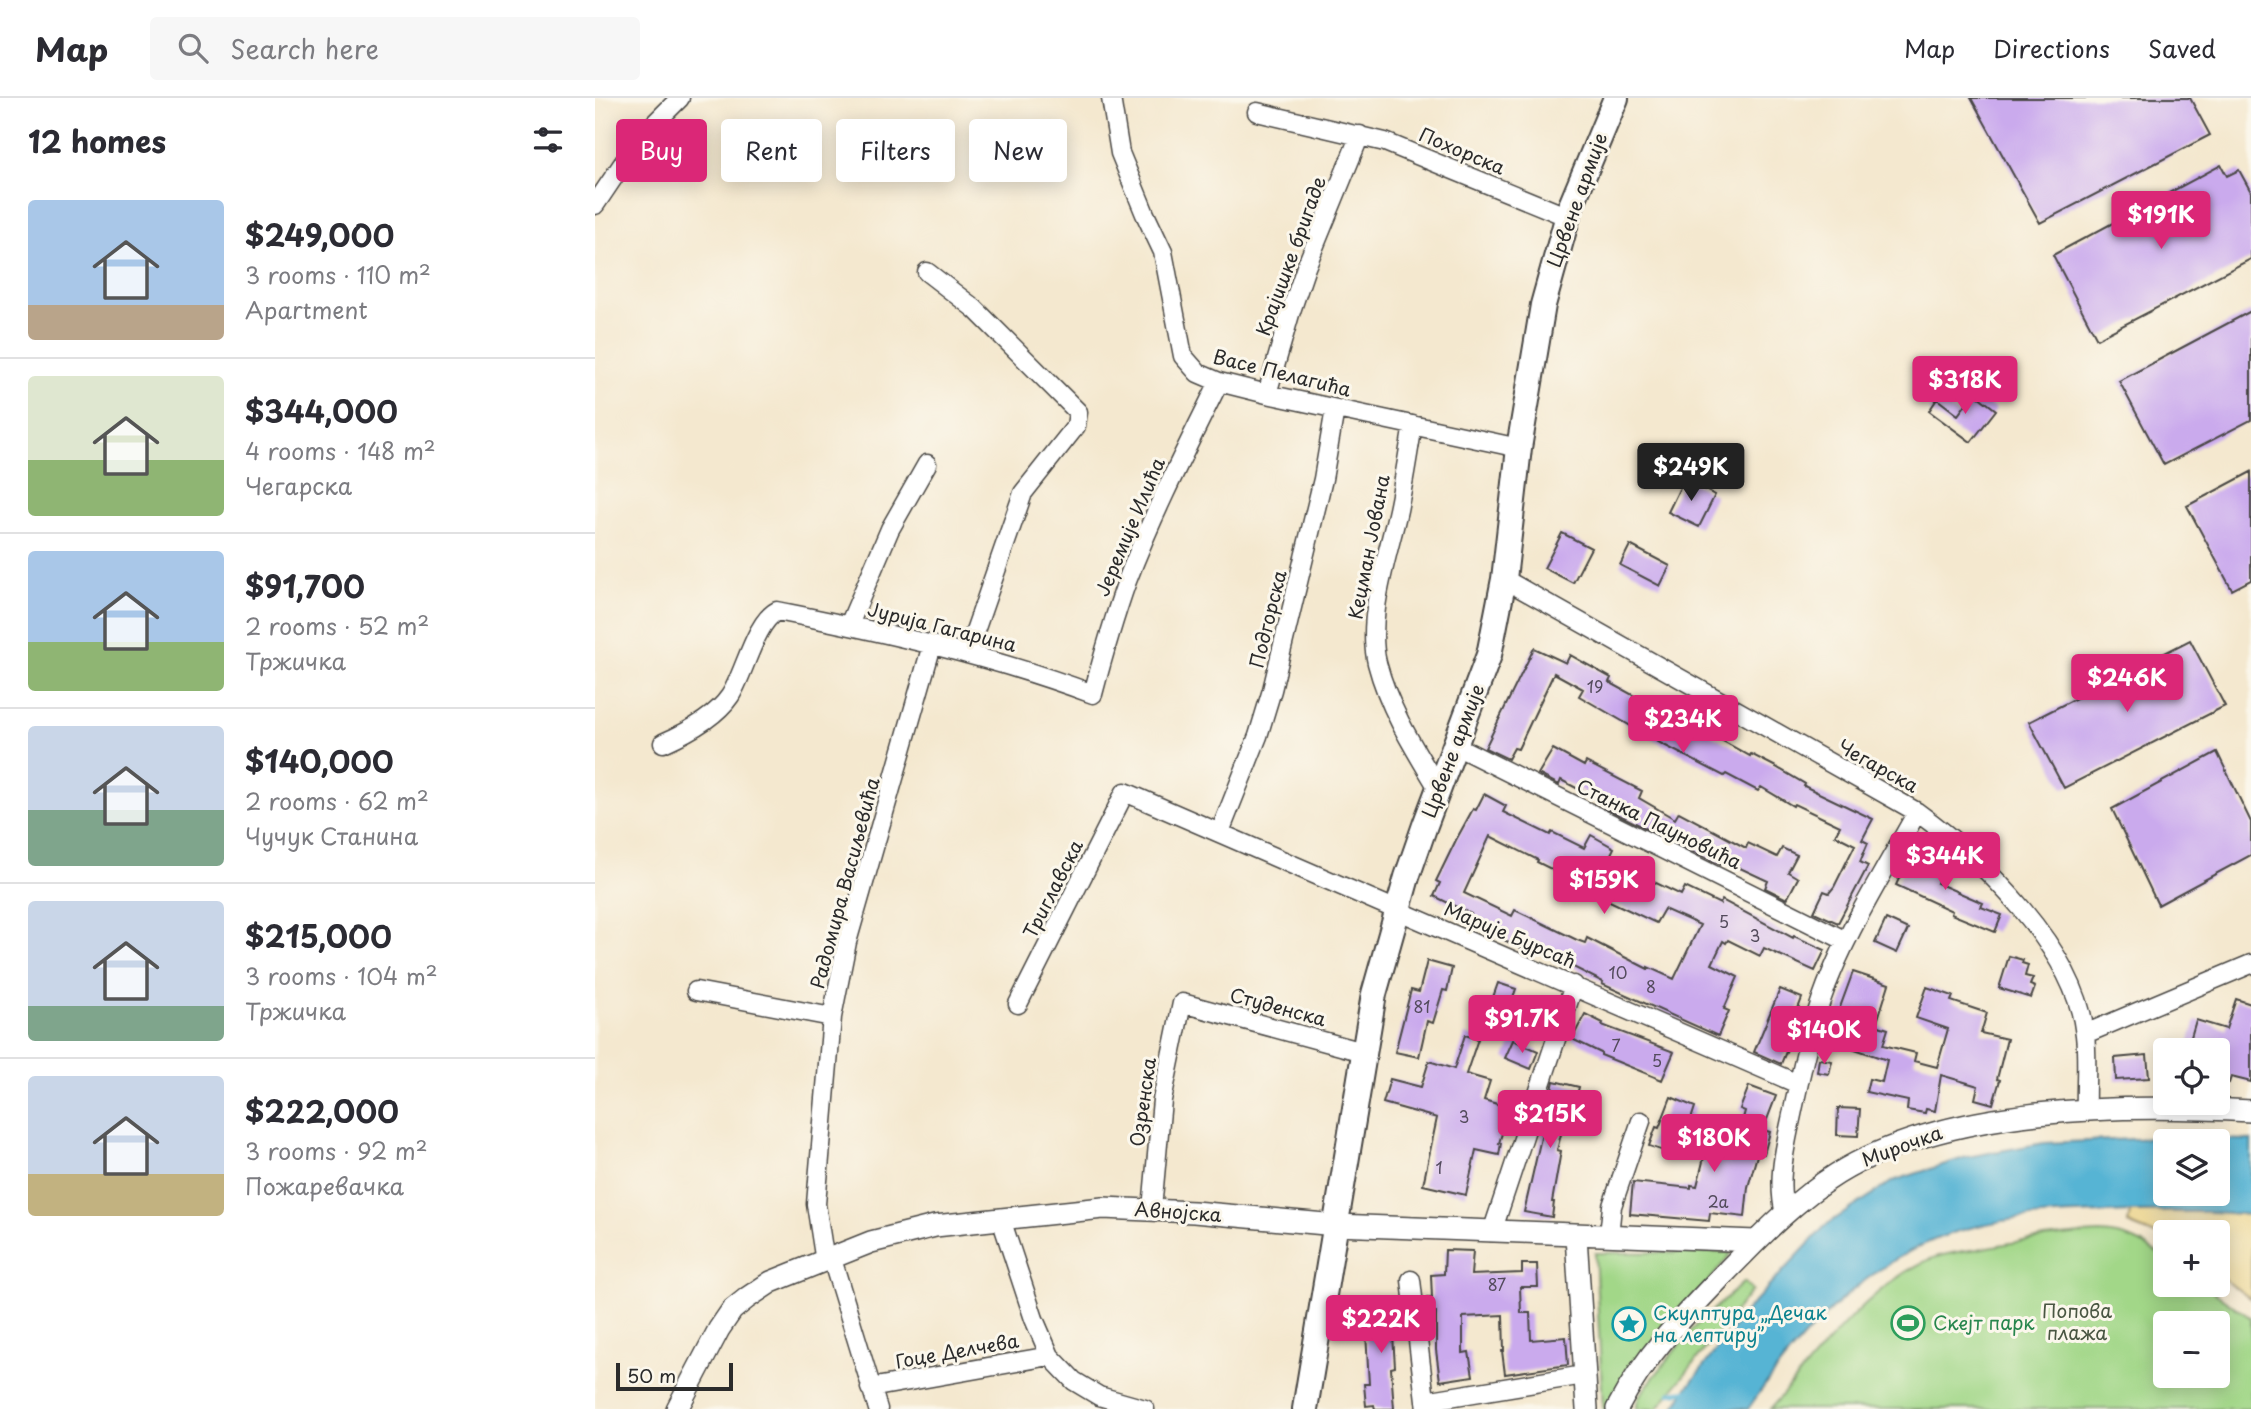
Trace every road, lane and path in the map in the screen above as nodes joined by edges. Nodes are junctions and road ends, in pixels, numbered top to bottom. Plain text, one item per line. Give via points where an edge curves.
1 (680, 98) edge
2 (1111, 98) edge
3 (1616, 98) edge
4 (1257, 112) dead end
5 (1360, 135) junction
6 (595, 205) edge
7 (1567, 217) junction
8 (927, 272) dead end
9 (1219, 382) junction
10 (1267, 394) junction
11 (1335, 409) junction
12 (1413, 425) junction
13 (1519, 448) junction
14 (927, 464) dead end
15 (1504, 579) junction
16 (849, 625) junction
17 (932, 645) junction
18 (967, 654) junction
19 (1093, 694) joint
20 (663, 743) dead end
21 (1454, 746) junction
22 (1438, 788) junction
23 (1917, 812) junction
24 (1220, 832) junction
25 (1398, 910) junction
26 (1846, 940) junction
27 (2251, 964) edge
28 (1574, 985) junction
29 (696, 991) dead end
30 (1182, 1003) joint
31 (1018, 1004) dead end
32 (832, 1017) junction
33 (2085, 1034) junction
34 (1363, 1052) junction
35 (1798, 1084) junction
36 (2086, 1111) junction
37 (2251, 1111) edge
38 (1641, 1121) dead end
39 (1151, 1209) junction
40 (1785, 1214) junction
41 (1001, 1219) junction
42 (1336, 1226) junction
43 (1492, 1232) junction
44 (1576, 1236) junction
45 (1609, 1236) junction
46 (1756, 1241) junction
47 (829, 1260) junction
48 (1411, 1280) dead end
49 (1050, 1356) junction
50 (1584, 1375) junction
51 (870, 1388) junction
52 (1426, 1405) edge
53 (677, 1409) edge
54 (878, 1409) edge
55 (1145, 1409) edge
56 (1305, 1409) edge
57 (1587, 1409) edge
58 (1617, 1409) edge

1 - 6 street via 640,138
2 - 9 street, Васе Пелагића via 1120,153 1163,252 1183,356 1198,373
3 - 7 main road, Црвене армије
4 - 5 street, Похорска
5 - 7 street, Похорска
5 - 10 street, Крајишке бригаде via 1306,267
7 - 13 main road, Црвене армије via 1543,305
8 - 18 street via 975,309 1078,412 1076,426 1023,493
9 - 10 street, Васе Пелагића
9 - 19 street, Јеремије Илића via 1128,578
10 - 11 street, Васе Пелагића
11 - 12 street, Васе Пелагића
11 - 24 street, Подгорска via 1323,479 1272,690
12 - 13 street, Васе Пелагића
12 - 22 street, Кецман Јована via 1374,639 1388,697
13 - 15 main road, Црвене армије
14 - 16 street via 890,529
15 - 21 main road, Црвене армије via 1489,655
15 - 23 street, Чегарска
16 - 17 street, Јурија Гагарина
16 - 20 street, Јурија Гагарина via 777,611 766,620 735,687 721,706 687,732
17 - 18 street, Јурија Гагарина
17 - 32 street, Радомира Васиљевића via 847,942
18 - 19 street, Јурија Гагарина
21 - 22 main road, Црвене армије
21 - 26 street, Станка Пауновића
22 - 25 main road, Црвене армије
23 - 26 street
23 - 33 street, Чегарска via 1965,849 2041,934 2072,987
24 - 25 street
24 - 31 street, Триглавска via 1125,792
25 - 28 street, Марије Бурсаћ
25 - 34 main road, Црвене армије
26 - 35 street via 1821,1001
27 - 33 street
28 - 35 street, Марије Бурсаћ
28 - 43 street
29 - 32 street
30 - 34 street, Студенска
30 - 39 street, Озренска via 1162,1100
32 - 47 street, Радомира Васиљевића via 816,1204
33 - 36 street, Чегарска
34 - 42 main road, Црвене армије
35 - 40 street via 1781,1175
36 - 37 street, Мирочка
36 - 40 street, Мирочка via 1979,1122 1908,1140 1835,1175
38 - 45 street via 1612,1206
39 - 41 street, Авнојска via 1103,1208
39 - 42 street, Авнојска
40 - 46 street, Мирочка
41 - 47 street, Авнојска via 935,1226 871,1242
41 - 49 street
42 - 43 street, Авнојска
42 - 56 main road, Црвене армије
43 - 44 street, Авнојска
44 - 45 street, Авнојска
44 - 50 street
45 - 46 street, Авнојска
46 - 58 street, Мирочка via 1660,1344
47 - 51 street, Радомира Васиљевића
47 - 53 street, Авнојска via 771,1282 732,1310
48 - 52 street
49 - 51 street, Гоце Делчева
49 - 55 street via 1074,1381 1099,1396
50 - 52 street
50 - 57 street
51 - 54 street, Радомира Васиљевића

